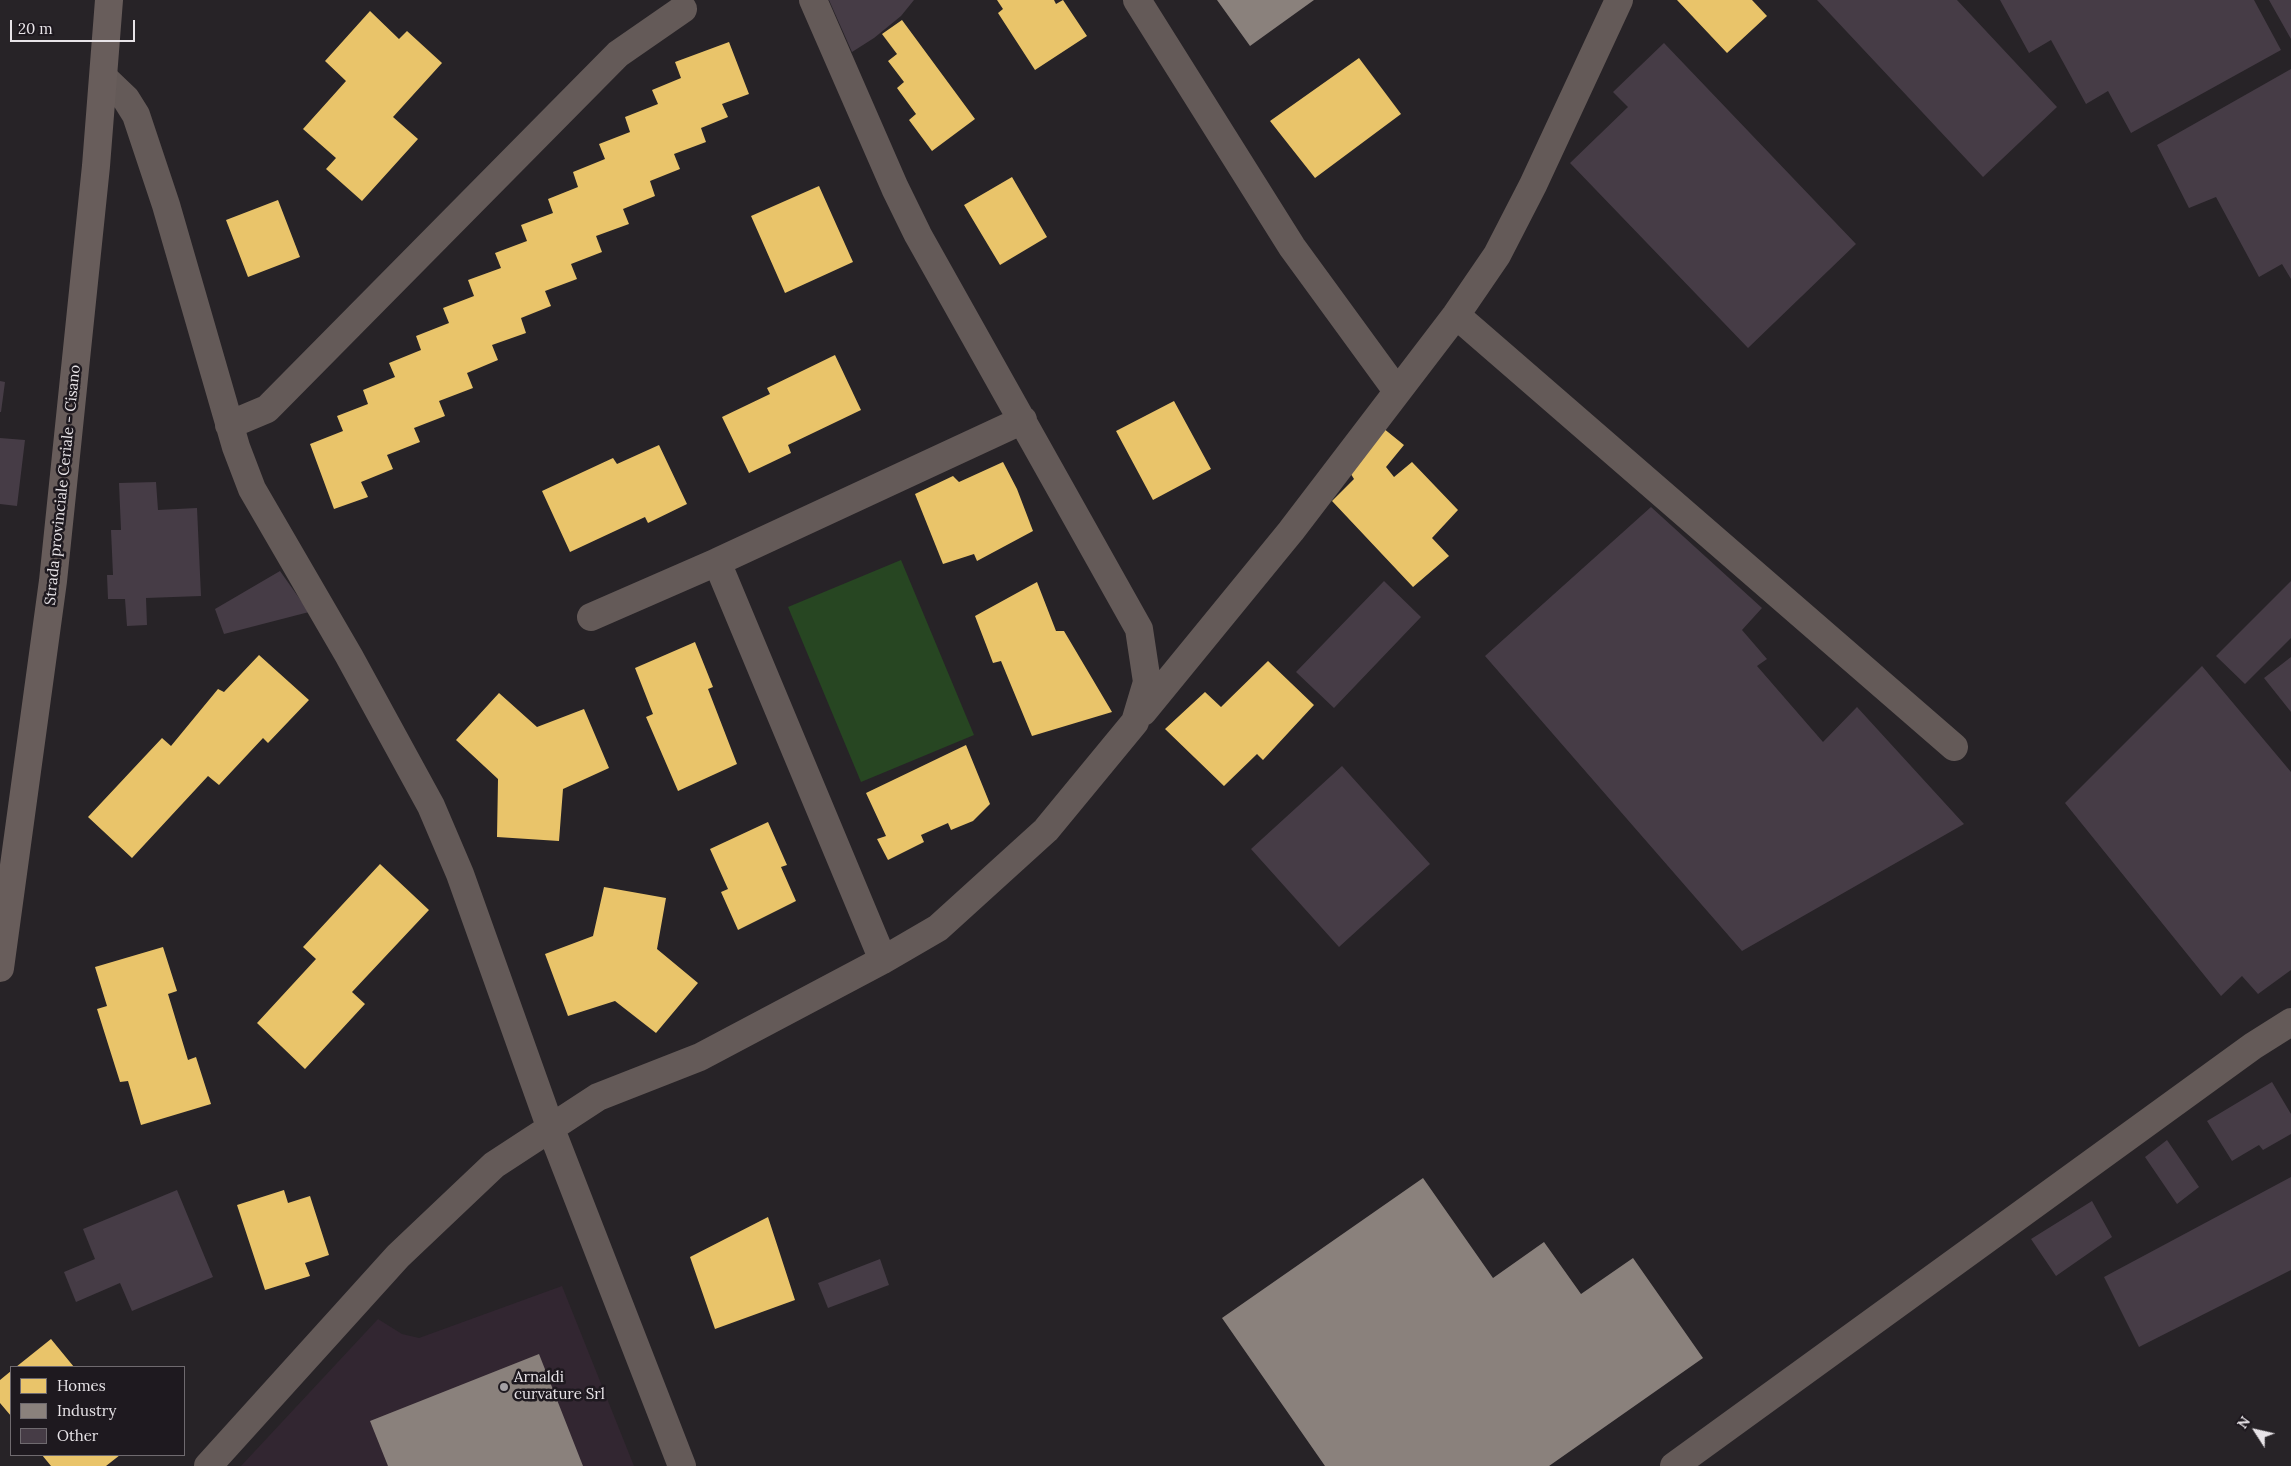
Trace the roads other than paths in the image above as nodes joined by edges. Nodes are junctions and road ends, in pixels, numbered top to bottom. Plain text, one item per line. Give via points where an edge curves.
1 (109, 0) edge
2 (813, 0) edge
3 (1137, 0) edge
4 (1619, 0) edge
5 (683, 8) dead end
6 (104, 78) junction
7 (1456, 315) junction
8 (1397, 392) junction
9 (1023, 420) junction
10 (229, 425) junction
11 (717, 562) junction
12 (591, 617) dead end
13 (1135, 722) junction
14 (1954, 747) dead end
15 (883, 960) junction
16 (0, 968) edge
17 (2291, 1022) edge
18 (551, 1129) junction
19 (208, 1466) edge
20 (682, 1466) edge
21 (1674, 1466) edge

1 - 6 main road, Strada provinciale Ceriale - Cisano
2 - 9 street via 918,235
3 - 8 street via 1292,247
4 - 7 street via 1498,255
5 - 10 street via 618,54 267,409
6 - 10 street via 126,99 136,115 166,204
6 - 16 main road, Strada provinciale Ceriale - Cisano via 53,581
7 - 8 street
7 - 14 street
8 - 13 street via 1291,531
9 - 11 street
9 - 13 street via 1139,629 1148,682
10 - 18 street via 252,489 431,806 460,874
11 - 12 street
11 - 15 street
13 - 15 street via 1046,830 938,928
15 - 18 street via 700,1057 598,1097
17 - 21 street via 2253,1046
18 - 19 street via 494,1165 398,1256
18 - 20 street

